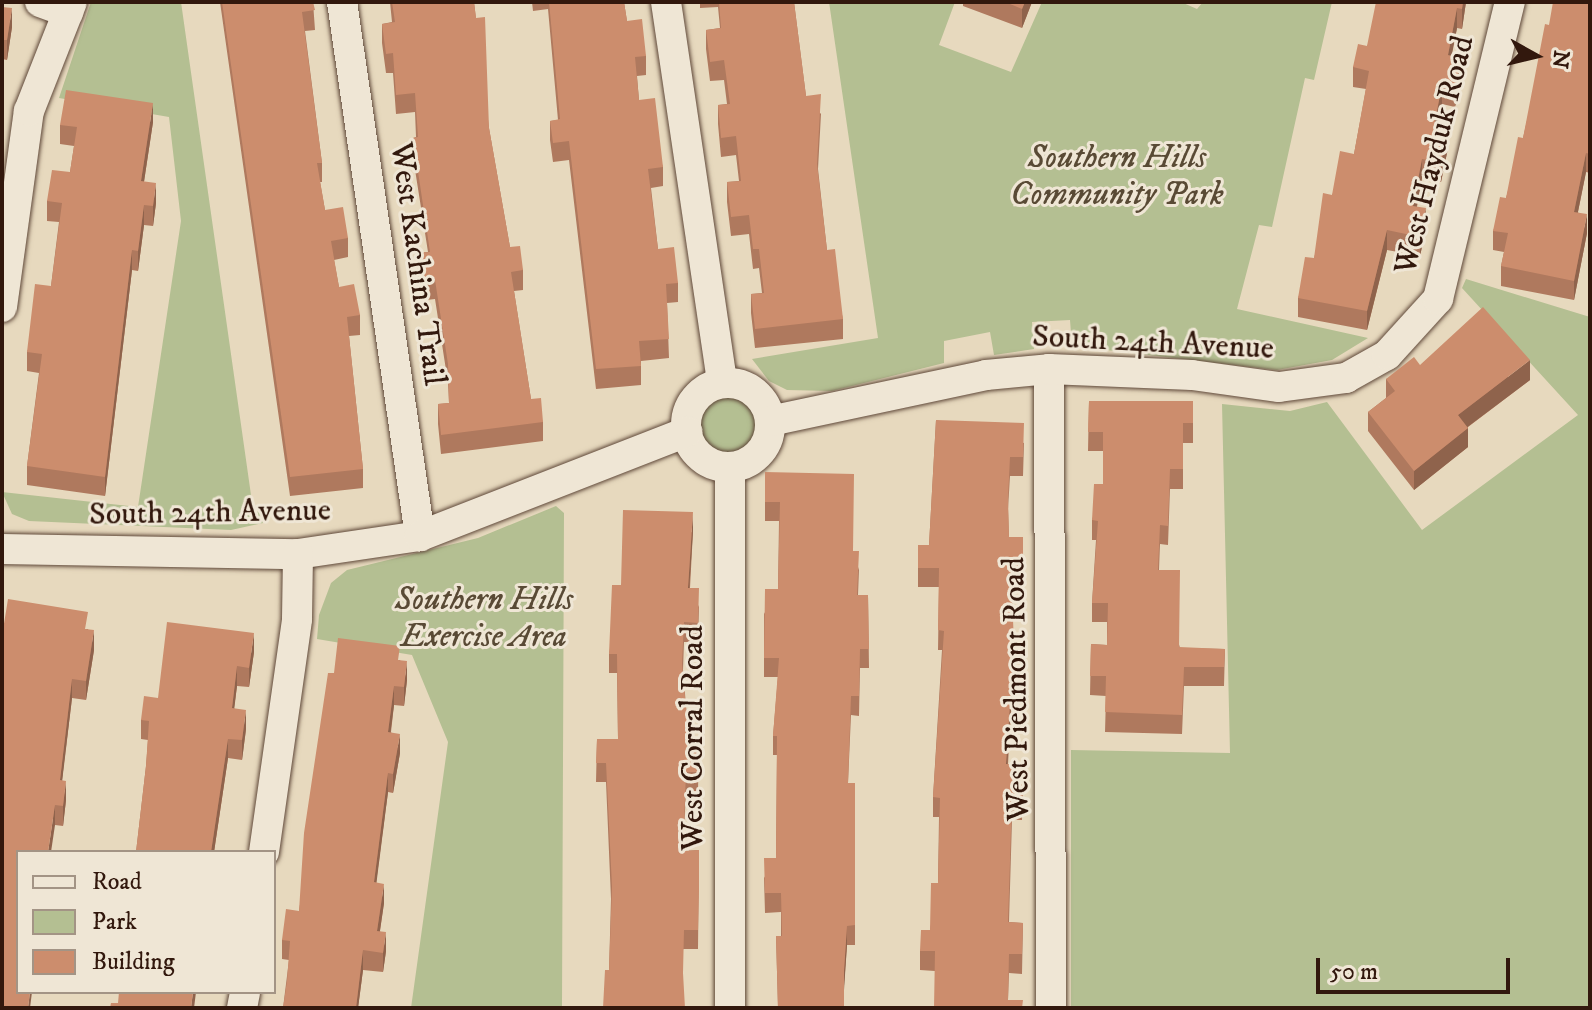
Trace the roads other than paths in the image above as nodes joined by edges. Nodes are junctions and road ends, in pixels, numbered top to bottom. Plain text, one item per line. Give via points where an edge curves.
1 (342, 2) edge
2 (666, 2) edge
3 (1510, 2) edge
4 (60, 5) edge
5 (2, 307) edge
6 (1387, 355) joint
7 (1049, 369) junction
8 (722, 383) junction
9 (770, 421) junction
10 (687, 432) junction
11 (730, 467) junction
12 (420, 536) junction
13 (2, 549) edge
14 (298, 554) junction
15 (264, 850) edge
16 (730, 1008) edge
17 (1051, 1008) edge

1 - 12 street, West Kachina Trail
2 - 8 street
3 - 6 street, West Hayduk Road via 1438,299
4 - 5 street via 29,111
6 - 7 street, South 24th Avenue via 1346,378 1279,387 1192,375
7 - 9 street, South 24th Avenue via 986,375
7 - 17 street, West Piedmont Road
8 - 9 street via 752,390
8 - 10 street via 698,396 689,409
9 - 11 street via 764,446 754,458
10 - 11 street via 695,451 708,462
10 - 12 street, South 24th Avenue
11 - 16 street, West Corral Road
12 - 14 street, South 24th Avenue
13 - 14 street, South 24th Avenue
14 - 15 street via 297,619

